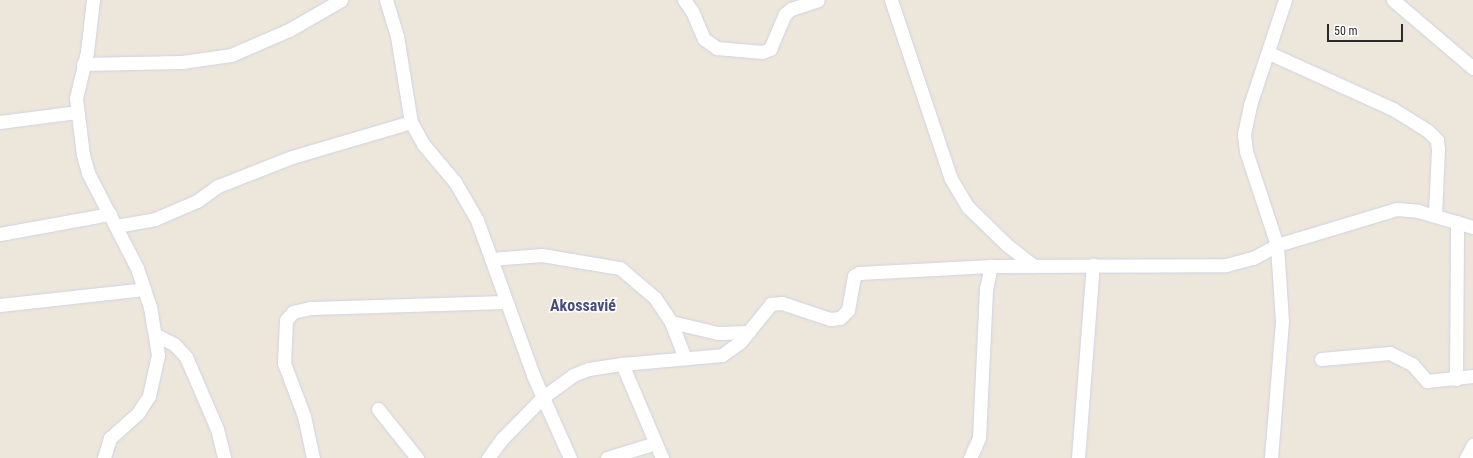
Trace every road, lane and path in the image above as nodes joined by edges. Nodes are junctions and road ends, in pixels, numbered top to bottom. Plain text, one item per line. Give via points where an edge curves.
1 (93, 0) edge
2 (341, 0) edge
3 (386, 0) edge
4 (684, 0) edge
5 (818, 0) edge
6 (891, 0) edge
7 (1285, 0) edge
8 (1393, 0) edge
9 (1409, 4) edge
10 (1269, 52) junction
11 (83, 64) junction
12 (1473, 68) edge
13 (77, 112) junction
14 (0, 122) edge
15 (411, 122) junction
16 (1435, 215) junction
17 (113, 220) junction
18 (1457, 222) junction
19 (1473, 227) edge
20 (0, 234) edge
21 (1277, 244) junction
22 (491, 259) junction
23 (1092, 265) junction
24 (991, 266) junction
25 (1034, 266) junction
26 (144, 289) junction
27 (506, 302) junction
28 (0, 305) edge
29 (671, 322) junction
30 (749, 332) junction
31 (156, 335) junction
32 (685, 358) junction
33 (1321, 359) dead end
34 (622, 364) junction
35 (1473, 376) edge
36 (1456, 379) junction
37 (543, 397) junction
38 (378, 409) dead end
39 (656, 443) junction
40 (1473, 444) edge
41 (104, 458) edge
42 (224, 458) edge
43 (313, 458) edge
44 (417, 458) edge
45 (488, 458) edge
46 (570, 458) edge
47 (607, 458) edge
48 (662, 458) edge
49 (970, 458) edge
50 (1078, 458) edge
51 (1271, 458) edge
52 (1466, 458) edge

1 - 11 street
2 - 11 street via 289,30 231,55 182,62
3 - 15 street via 397,36
4 - 5 street via 704,38 717,48 762,52 770,49 785,14 791,9
6 - 25 street via 951,179 968,207 1007,245
7 - 10 street
8 - 9 street
9 - 12 street
10 - 16 street via 1394,108 1428,131 1436,140 1438,149
10 - 21 street via 1250,105 1244,134 1246,151
11 - 13 street via 78,82
13 - 14 street
13 - 17 street via 83,155
15 - 17 street via 292,157 218,186 197,201 155,219
15 - 22 street via 422,144 455,182 477,220
16 - 18 street
16 - 21 street via 1397,209
17 - 20 street
17 - 26 street
18 - 19 street
18 - 36 street
21 - 23 street via 1253,258 1226,265
21 - 51 street via 1282,321
22 - 27 street
22 - 29 street via 542,256 617,267 655,298
23 - 25 street
23 - 50 street
24 - 25 street
24 - 30 street via 860,272 854,276 848,310 840,318 830,319 782,303 771,304
24 - 49 street via 986,289 979,438
26 - 28 street
26 - 31 street
27 - 37 street
27 - 43 street via 311,308 293,312 286,320 284,363 304,416
29 - 30 street via 718,333
29 - 32 street
30 - 32 street via 722,355
31 - 41 street via 158,355 149,396 138,413 110,438
31 - 42 street via 174,344 186,357 217,429
32 - 34 street
33 - 36 street via 1390,354 1412,364 1427,381
34 - 37 street via 589,369 573,375
34 - 39 street
35 - 36 street
37 - 45 street via 502,439
37 - 46 street
38 - 44 street
39 - 47 street
39 - 48 street
40 - 52 street

